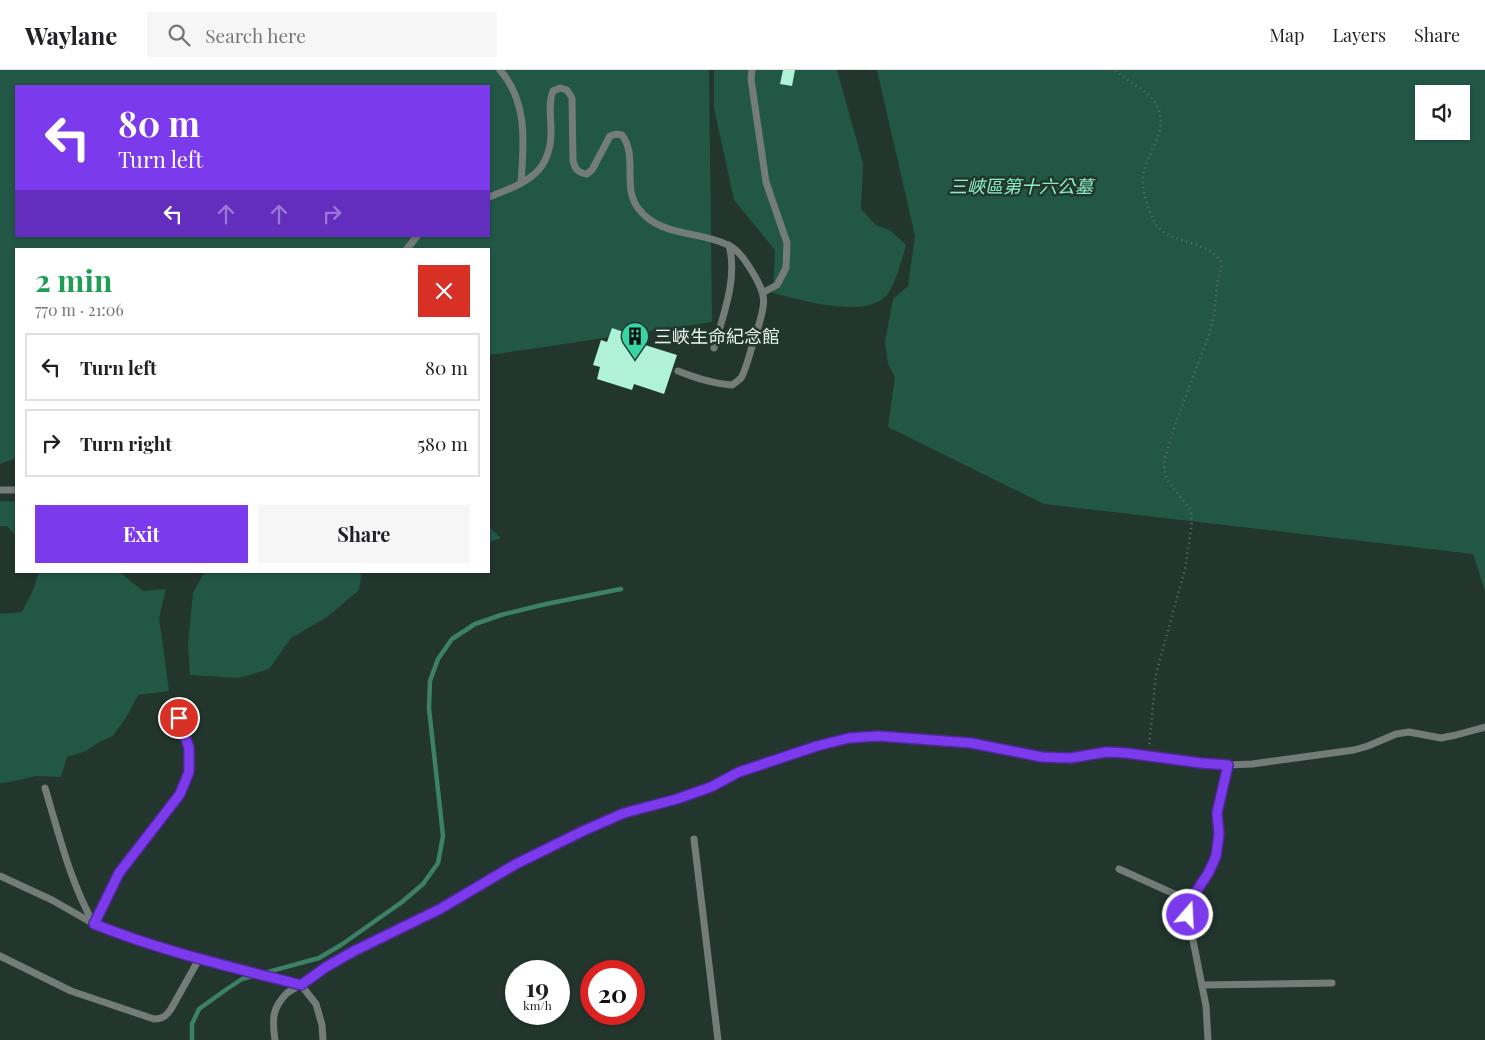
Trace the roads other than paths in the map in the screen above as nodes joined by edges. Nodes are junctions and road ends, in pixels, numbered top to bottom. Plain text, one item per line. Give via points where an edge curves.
1 (500, 70) edge
2 (752, 70) edge
3 (522, 183) junction
4 (490, 197) edge
5 (415, 237) edge
6 (729, 245) junction
7 (408, 248) edge
8 (764, 292) junction
9 (714, 348) dead end
10 (678, 371) dead end
11 (0, 490) edge
12 (15, 490) edge
13 (174, 703) dead end
14 (1485, 727) edge
15 (1228, 765) junction
16 (45, 788) dead end
17 (694, 839) dead end
18 (1119, 869) dead end
19 (0, 876) edge
20 (1190, 901) junction
21 (94, 924) junction
22 (0, 956) edge
23 (199, 959) junction
24 (1332, 983) dead end
25 (301, 985) junction
26 (1202, 985) junction
27 (275, 1040) edge
28 (324, 1040) edge
29 (718, 1040) edge
30 (1208, 1040) edge

1 - 3 lane via 515,93 522,119
2 - 8 lane via 766,182 787,243 786,268 777,285
3 - 4 lane
3 - 6 lane via 541,168 547,156 553,91 567,90 572,98 573,161 580,173 587,174 592,170 610,136 622,135 629,149 632,195 637,208 663,227
5 - 7 lane
6 - 8 lane via 745,259
6 - 9 lane via 733,260 732,282
8 - 10 lane via 764,307 742,377 732,385 720,384
11 - 12 lane
13 - 21 lane via 189,748 189,772 180,794 119,873
14 - 15 lane via 1441,738 1409,732 1354,750
15 - 20 lane via 1217,813 1216,856
15 - 25 lane via 1106,752 1071,758 1042,757 971,743 878,736 849,738 739,772 711,787 624,813 583,831 516,864 440,909 354,951
16 - 21 lane via 75,886
17 - 29 lane
18 - 20 lane
19 - 21 lane
20 - 26 lane via 1190,931
21 - 23 lane
22 - 23 lane via 71,991 154,1020 166,1016
23 - 25 lane
24 - 26 lane
25 - 27 lane via 278,1002 274,1014
25 - 28 lane via 316,1004
26 - 30 lane

